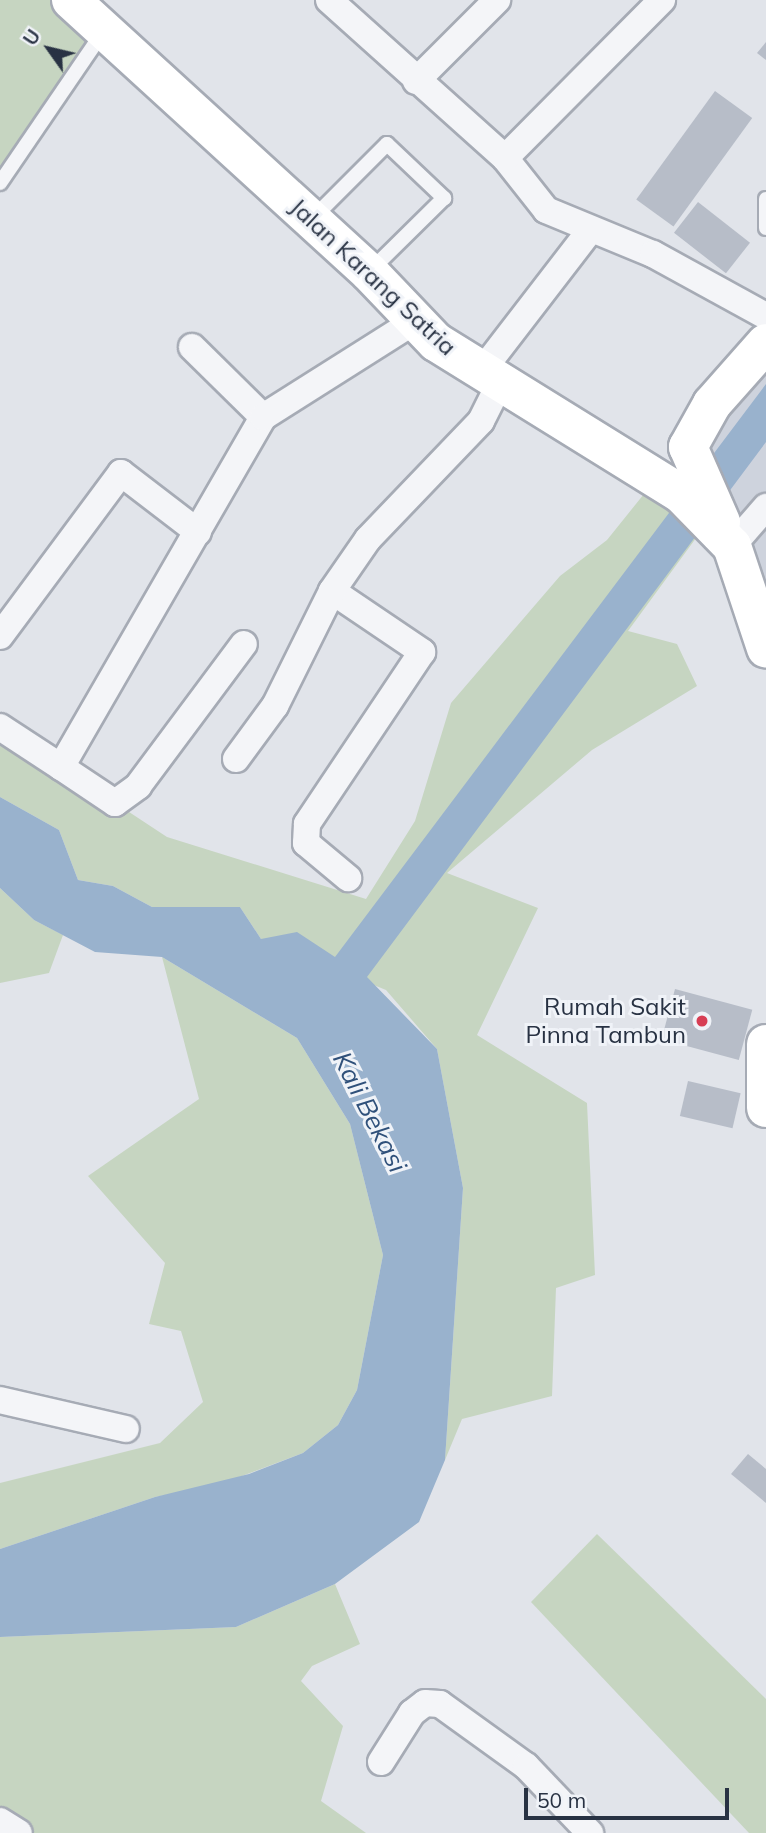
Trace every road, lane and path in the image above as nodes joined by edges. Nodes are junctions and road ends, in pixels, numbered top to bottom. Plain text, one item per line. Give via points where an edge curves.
1 (71, 0) edge
2 (497, 0) edge
3 (662, 0) edge
4 (335, 2) edge
5 (103, 32) junction
6 (416, 81) junction
7 (505, 158) junction
8 (0, 183) edge
9 (766, 199) edge
10 (312, 219) junction
11 (766, 228) edge
12 (591, 229) junction
13 (369, 272) junction
14 (766, 316) edge
15 (415, 321) junction
16 (766, 341) edge
17 (192, 347) dead end
18 (491, 377) junction
19 (263, 417) junction
20 (642, 467) junction
21 (766, 507) edge
22 (198, 532) junction
23 (732, 546) junction
24 (332, 591) junction
25 (0, 636) edge
26 (244, 644) dead end
27 (766, 648) edge
28 (0, 726) edge
29 (236, 760) dead end
30 (61, 767) junction
31 (348, 878) dead end
32 (766, 1044) edge
33 (766, 1108) edge
34 (0, 1400) edge
35 (126, 1429) dead end
36 (382, 1762) dead end
37 (0, 1821) edge
38 (19, 1833) edge
39 (590, 1833) edge

1 - 5 street, Jalan Karang Satria
2 - 6 street
3 - 7 street
4 - 6 street
5 - 8 lane
5 - 10 street, Jalan Karang Satria
6 - 7 street
7 - 12 street via 546,210
9 - 11 lane
10 - 13 street, Jalan Karang Satria
10 - 13 lane via 387,144 444,198
12 - 14 street via 653,254
12 - 18 street
13 - 15 street, Jalan Karang Satria
15 - 18 street, Jalan Karang Satria
15 - 19 street
16 - 20 street
16 - 23 street via 712,404 688,447
17 - 19 street
18 - 20 street, Jalan Karang Satria
18 - 24 street via 481,421 368,539
19 - 22 street
20 - 23 street, Jalan Karang Satria
21 - 23 street
22 - 25 street via 121,473
22 - 30 street
23 - 27 street
24 - 29 street via 275,706
24 - 31 street via 422,652 307,824 306,843
26 - 30 street via 138,786 115,803
28 - 30 street
32 - 33 street
34 - 35 street
36 - 39 street via 412,1713 425,1703 440,1704 526,1766
37 - 38 street

